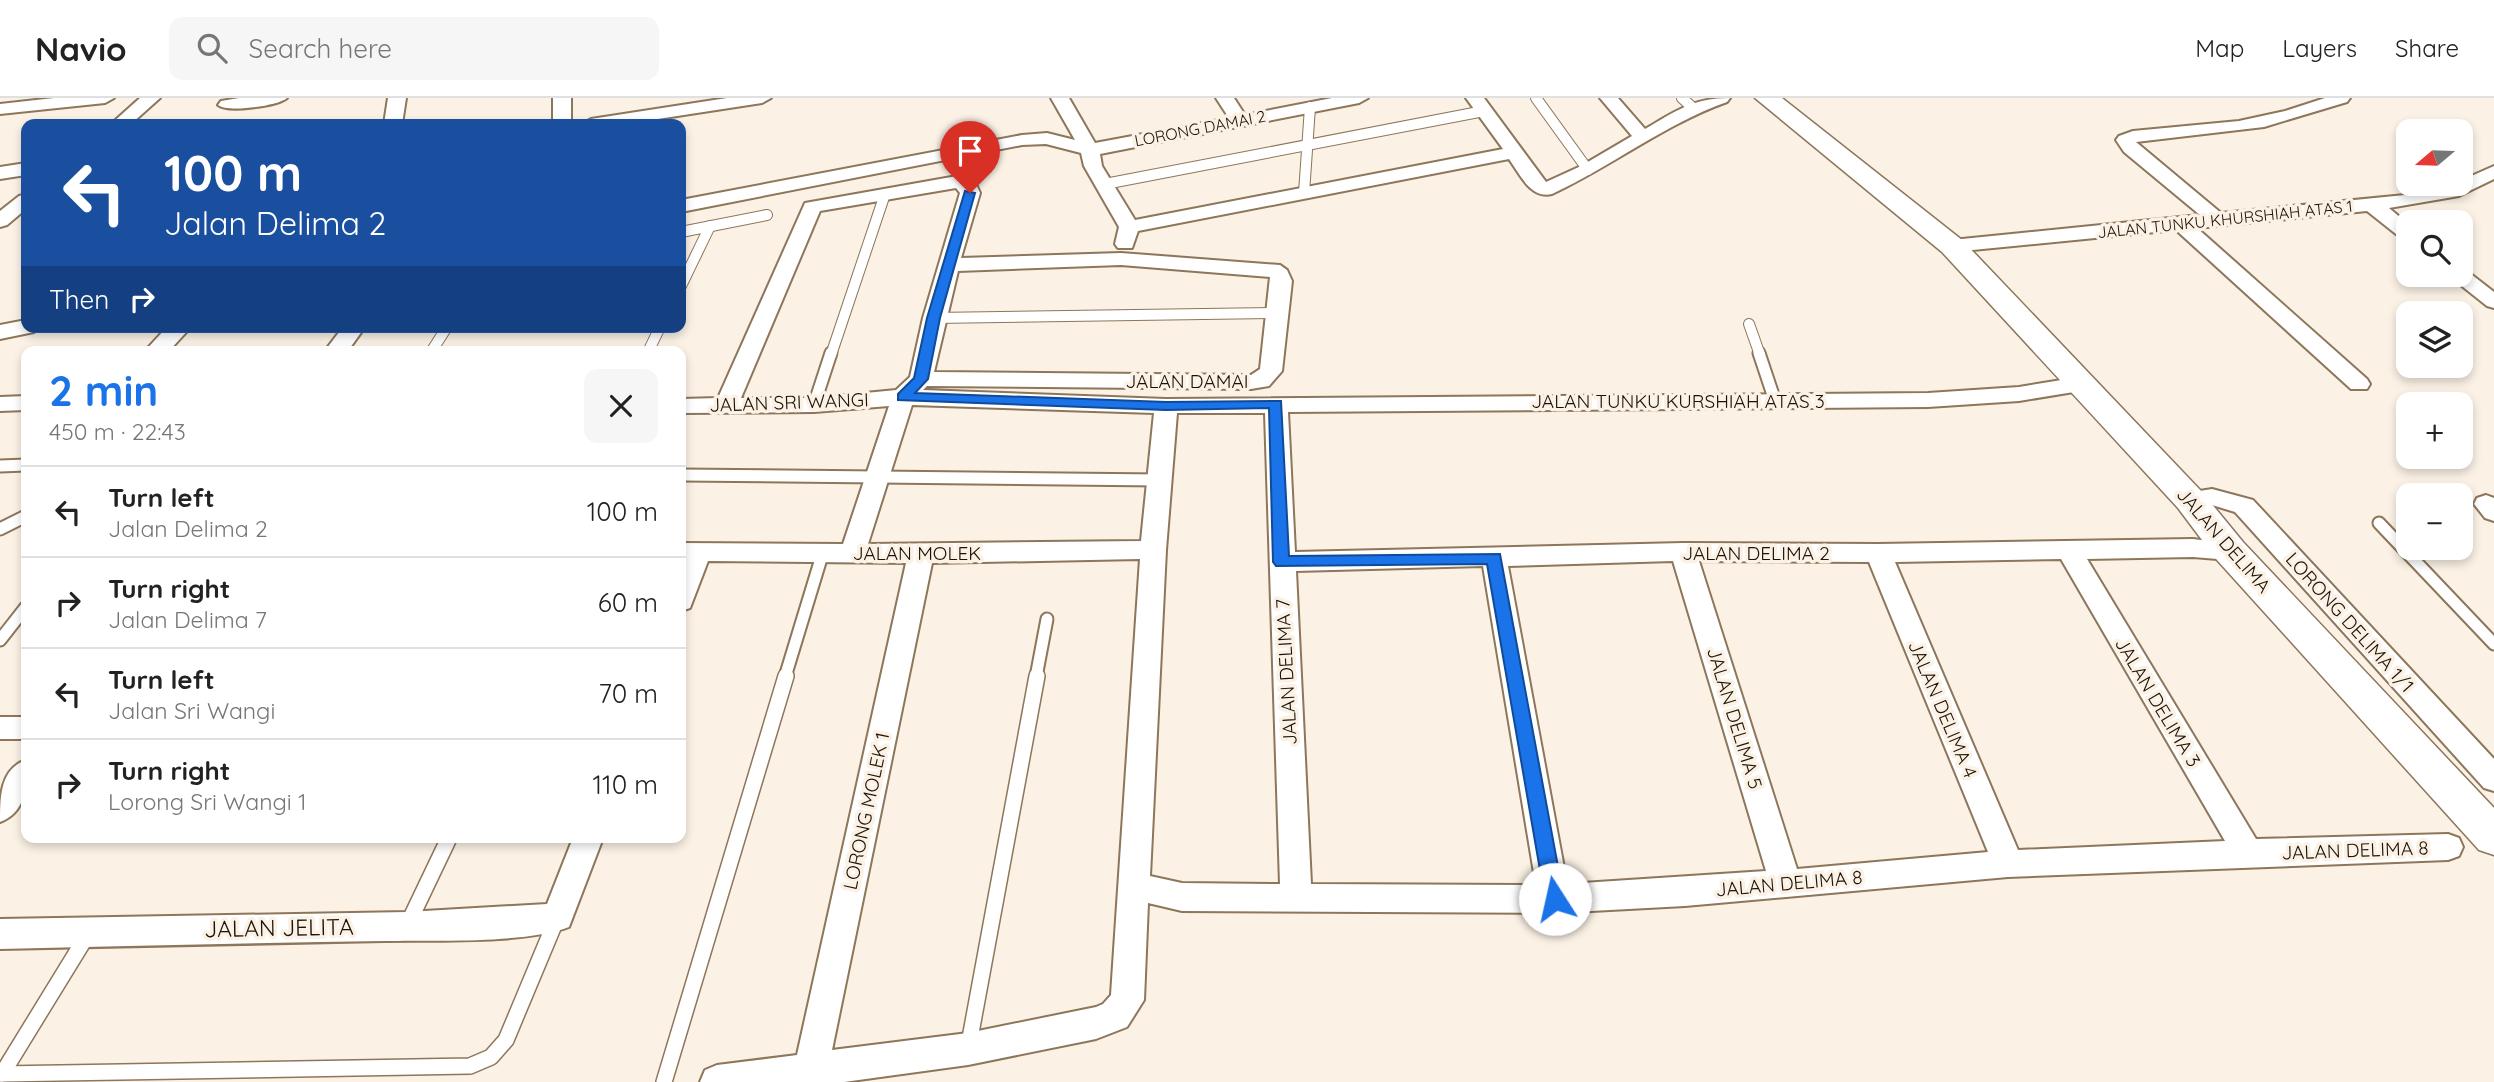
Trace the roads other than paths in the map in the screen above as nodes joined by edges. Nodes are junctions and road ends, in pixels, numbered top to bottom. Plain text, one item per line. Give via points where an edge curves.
1 (105, 98) edge
2 (151, 98) edge
3 (278, 98) edge
4 (397, 98) edge
5 (562, 98) edge
6 (762, 98) edge
7 (1060, 98) edge
8 (1225, 98) edge
9 (1359, 98) edge
10 (1536, 98) edge
11 (1609, 98) edge
12 (1721, 98) edge
13 (1767, 98) edge
14 (2342, 98) edge
15 (730, 100) edge
16 (1688, 103) edge
17 (1480, 104) edge
18 (227, 105) dead end
19 (1310, 107) junction
20 (0, 109) edge
21 (126, 119) edge
22 (394, 119) edge
23 (562, 119) edge
24 (620, 119) edge
25 (1240, 120) junction
26 (1643, 138) junction
27 (1306, 146) junction
28 (1090, 150) junction
29 (1513, 153) junction
30 (21, 170) edge
31 (1588, 170) junction
32 (0, 173) edge
33 (2490, 178) edge
34 (1105, 184) junction
35 (1304, 193) junction
36 (886, 194) junction
37 (21, 204) edge
38 (2371, 204) junction
39 (686, 205) edge
40 (767, 215) dead end
41 (2217, 220) junction
42 (0, 221) edge
43 (2180, 223) junction
44 (2396, 224) edge
45 (710, 226) junction
46 (1129, 227) junction
47 (686, 231) edge
48 (1952, 246) junction
49 (1121, 259) junction
50 (950, 265) junction
51 (686, 276) edge
52 (2473, 285) edge
53 (2494, 302) edge
54 (1280, 313) junction
55 (934, 318) junction
56 (1749, 324) dead end
57 (21, 328) edge
58 (0, 332) edge
59 (174, 333) edge
60 (161, 346) edge
61 (921, 379) junction
62 (2080, 384) junction
63 (2359, 384) dead end
64 (903, 397) junction
65 (1776, 401) junction
66 (21, 403) edge
67 (0, 404) edge
68 (1276, 404) junction
69 (726, 405) junction
70 (814, 405) junction
71 (686, 406) edge
72 (1166, 406) junction
73 (0, 466) edge
74 (21, 466) edge
75 (686, 475) edge
76 (875, 477) junction
77 (1160, 480) junction
78 (2190, 500) junction
79 (21, 518) edge
80 (2379, 523) dead end
81 (0, 529) edge
82 (1153, 550) junction
83 (2069, 551) junction
84 (2230, 551) junction
85 (690, 552) edge
86 (823, 552) junction
87 (1684, 552) junction
88 (1878, 553) junction
89 (853, 554) junction
90 (921, 554) junction
91 (1494, 558) junction
92 (1281, 562) junction
93 (686, 574) edge
94 (21, 613) edge
95 (1047, 619) dead end
96 (0, 640) edge
97 (2494, 643) edge
98 (21, 779) edge
99 (2494, 779) edge
100 (0, 809) edge
101 (2494, 837) edge
102 (447, 843) edge
103 (586, 843) edge
104 (2448, 847) dead end
105 (2248, 853) junction
106 (2008, 864) junction
107 (1786, 884) junction
108 (1132, 886) junction
109 (1296, 899) junction
110 (1555, 899) junction
111 (558, 917) junction
112 (407, 926) junction
113 (90, 933) junction
114 (0, 934) edge
115 (968, 1049) junction
116 (811, 1069) junction
117 (1, 1074) edge
118 (664, 1082) edge
119 (717, 1082) edge

1 - 20 street
2 - 21 street
3 - 18 street
4 - 22 street
5 - 23 street
6 - 15 street
7 - 28 street
8 - 25 street
9 - 19 street
10 - 31 lane
11 - 26 street
12 - 16 street
13 - 48 main road, JALAN DELIMA
14 - 41 street via 2304,114 2248,127 2125,140
15 - 24 street
16 - 26 street
17 - 27 lane
17 - 29 street
19 - 25 street, LORONG DAMAI 2
19 - 27 lane
25 - 28 street, LORONG DAMAI 2
26 - 31 street
27 - 34 lane
27 - 35 lane
28 - 34 street via 1093,166
28 - 39 street via 1047,138 1023,140
29 - 31 street via 1545,190
29 - 35 street
30 - 32 street
33 - 38 street, JALAN TUNKU KHURSHIAH ATAS 1 via 2415,200
34 - 46 street
35 - 46 street
36 - 50 street via 957,182 968,186 970,193
36 - 69 street via 811,207
36 - 70 lane
37 - 42 street
38 - 41 street, JALAN TUNKU KHURSHIAH ATAS 1
38 - 44 street
40 - 45 lane
41 - 43 street, JALAN TUNKU KHURSHIAH ATAS 1
43 - 48 street, JALAN TUNKU KHURSHIAH ATAS 1
43 - 63 street
45 - 47 lane
45 - 51 lane
46 - 49 street
48 - 62 main road, JALAN DELIMA
49 - 50 street, JALAN DAMAI
49 - 54 street, JALAN DAMAI via 1273,269 1283,281
50 - 55 street
52 - 53 street
54 - 55 lane
54 - 61 street, JALAN DAMAI via 1271,371 1261,381
55 - 61 street
56 - 65 lane
57 - 58 street
59 - 60 street
61 - 64 street
62 - 65 street, JALAN TUNKU KURSHIAH ATAS 3 via 2019,394 1928,400
62 - 78 main road, JALAN DELIMA
64 - 70 street, JALAN SRI WANGI
64 - 72 street, JALAN SRI WANGI
64 - 76 street
65 - 68 street, JALAN TUNKU KURSHIAH ATAS 3
66 - 67 street
68 - 72 street, JALAN SRI WANGI
68 - 92 street, JALAN DELIMA 7
69 - 70 street, JALAN SRI WANGI
69 - 71 street, JALAN SRI WANGI
72 - 77 street
73 - 74 lane
75 - 76 lane
76 - 77 lane
76 - 89 street
77 - 82 street
78 - 84 main road, JALAN DELIMA
78 - 99 street, LORONG DELIMA 1/1 via 2212,497 2244,506
79 - 81 lane
80 - 97 lane
82 - 90 street, JALAN MOLEK
82 - 108 street
83 - 84 street, JALAN DELIMA 2
83 - 88 street, JALAN DELIMA 2
83 - 105 street, JALAN DELIMA 3
84 - 101 main road, JALAN DELIMA
85 - 86 street, JALAN MOLEK
85 - 93 street
86 - 89 street, JALAN MOLEK
86 - 118 lane
87 - 88 street, JALAN DELIMA 2
87 - 91 street, JALAN DELIMA 2
87 - 107 street, JALAN DELIMA 5
88 - 106 street, JALAN DELIMA 4
89 - 90 street, JALAN MOLEK
90 - 116 street, LORONG MOLEK 1
91 - 92 street, JALAN DELIMA 2
91 - 110 street
92 - 109 street, JALAN DELIMA 7
94 - 96 lane
95 - 115 lane
98 - 100 street
102 - 112 lane
103 - 111 street
104 - 105 street, JALAN DELIMA 8
105 - 106 street, JALAN DELIMA 8
106 - 107 street, JALAN DELIMA 8
107 - 110 street, JALAN DELIMA 8
108 - 109 street, JALAN DELIMA 8 via 1182,898
108 - 115 street via 1127,1000 1115,1016
109 - 110 street, JALAN DELIMA 8
111 - 112 street, JALAN JELITA
111 - 117 lane via 506,1040 498,1053 470,1066
112 - 113 street, JALAN JELITA
113 - 114 street, JALAN JELITA
113 - 117 lane
115 - 116 street
116 - 119 street

